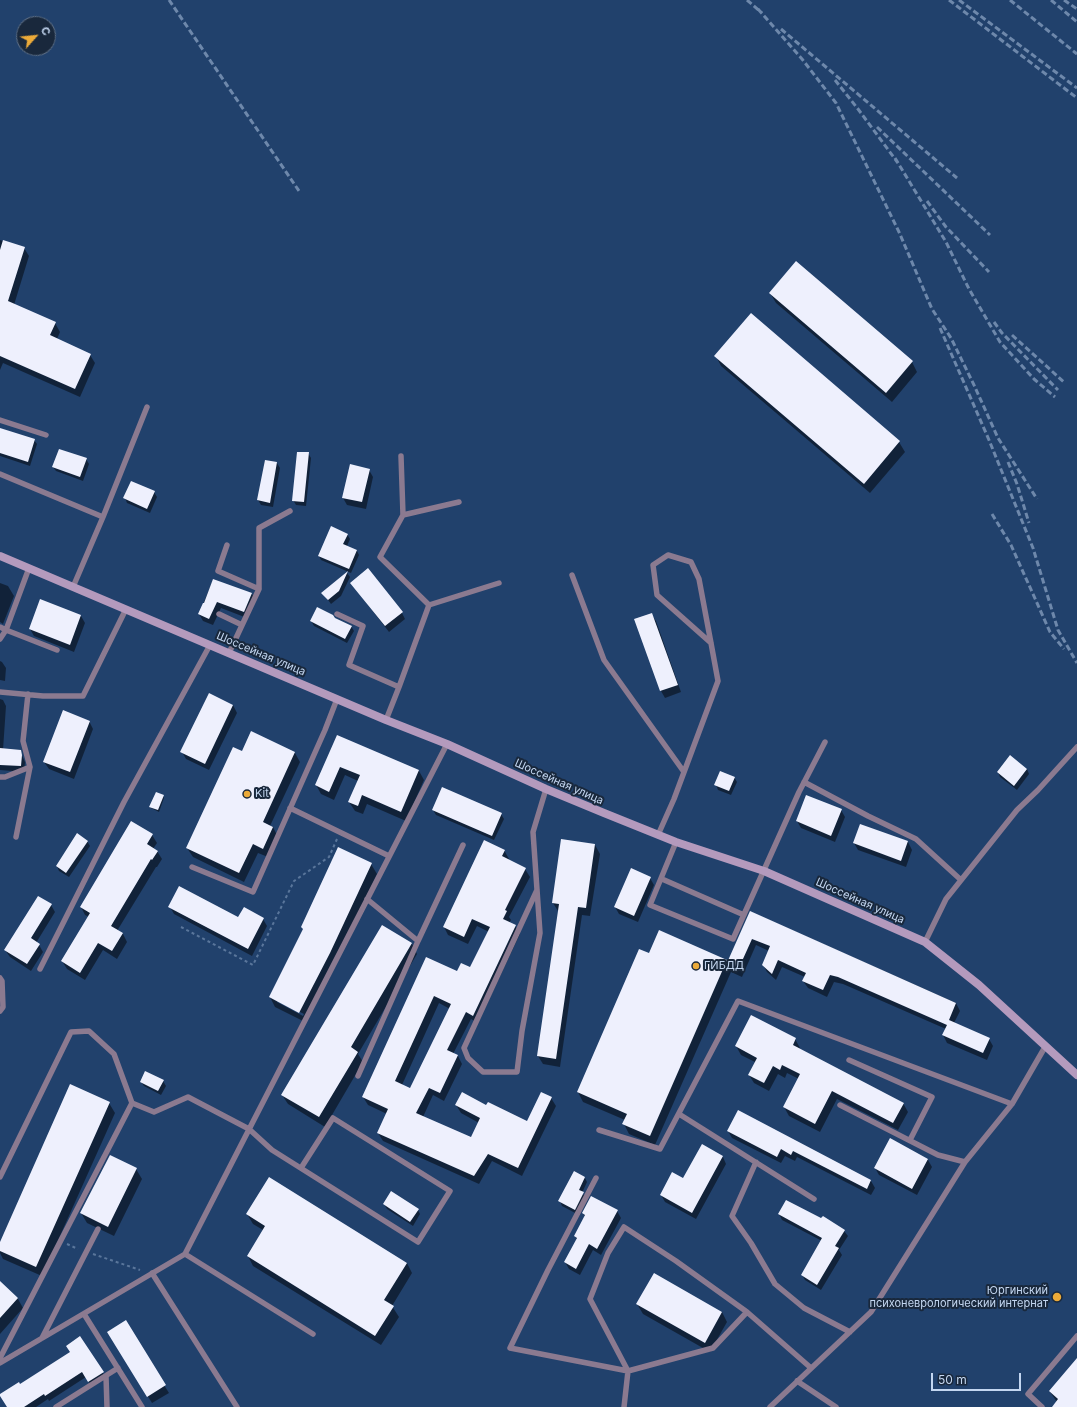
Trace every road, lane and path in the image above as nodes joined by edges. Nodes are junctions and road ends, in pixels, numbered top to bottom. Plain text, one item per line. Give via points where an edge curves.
1 (147, 407) dead end
2 (0, 420) edge
3 (46, 435) dead end
4 (401, 456) dead end
5 (0, 474) edge
6 (459, 502) dead end
7 (290, 511) dead end
8 (403, 515) junction
9 (103, 516) junction
10 (227, 545) dead end
11 (0, 556) edge
12 (29, 568) junction
13 (572, 575) dead end
14 (499, 583) dead end
15 (73, 587) junction
16 (260, 589) junction
17 (429, 605) junction
18 (126, 610) junction
19 (219, 614) dead end
20 (337, 614) dead end
21 (242, 624) junction
22 (0, 627) edge
23 (6, 630) junction
24 (0, 639) edge
25 (711, 643) junction
26 (210, 645) junction
27 (57, 650) dead end
28 (229, 653) junction
29 (399, 687) junction
30 (0, 692) edge
31 (28, 694) junction
32 (337, 699) junction
33 (386, 720) junction
34 (825, 742) dead end
35 (447, 744) junction
36 (1077, 747) edge
37 (30, 767) junction
38 (684, 772) junction
39 (0, 777) edge
40 (804, 782) junction
41 (546, 789) junction
42 (290, 808) junction
43 (340, 832) junction
44 (658, 835) junction
45 (16, 837) dead end
46 (676, 842) junction
47 (463, 845) dead end
48 (389, 856) junction
49 (192, 867) dead end
50 (764, 872) junction
51 (662, 879) junction
52 (961, 880) junction
53 (537, 890) junction
54 (367, 899) junction
55 (744, 915) junction
56 (181, 926) dead end
57 (418, 941) junction
58 (925, 942) junction
59 (40, 969) dead end
60 (0, 978) edge
61 (0, 1011) edge
62 (1045, 1047) junction
63 (849, 1060) dead end
64 (1077, 1075) edge
65 (358, 1076) dead end
66 (132, 1103) junction
67 (1012, 1104) junction
68 (840, 1105) dead end
69 (679, 1114) junction
70 (249, 1129) junction
71 (599, 1130) dead end
72 (910, 1140) junction
73 (756, 1162) junction
74 (966, 1162) junction
75 (301, 1168) junction
76 (0, 1177) edge
77 (596, 1178) dead end
78 (814, 1199) dead end
79 (98, 1229) dead end
80 (60, 1242) junction
81 (86, 1252) junction
82 (185, 1254) junction
83 (152, 1273) junction
84 (747, 1312) junction
85 (84, 1314) junction
86 (850, 1332) junction
87 (313, 1334) dead end
88 (1077, 1336) edge
89 (42, 1338) junction
90 (0, 1358) edge
91 (0, 1364) edge
92 (118, 1368) junction
93 (811, 1368) junction
94 (628, 1371) junction
95 (106, 1376) junction
96 (798, 1382) junction
97 (56, 1407) edge
98 (107, 1407) edge
99 (142, 1407) edge
100 (237, 1407) edge
101 (624, 1407) edge
102 (770, 1407) edge
103 (836, 1407) edge
104 (1042, 1407) edge

1 - 9 lane
2 - 3 lane
4 - 8 lane
5 - 9 lane
6 - 8 lane
7 - 16 lane via 259,528
8 - 17 lane via 380,557
9 - 15 lane
10 - 16 lane via 218,571
11 - 12 main road, Шоссейная улица
12 - 15 main road, Шоссейная улица
12 - 23 lane
13 - 38 lane via 604,660
14 - 17 lane
15 - 18 main road, Шоссейная улица
16 - 21 lane
17 - 29 lane
18 - 26 main road, Шоссейная улица
18 - 31 lane via 84,696
19 - 21 lane
20 - 29 lane via 362,626 349,665
21 - 28 lane
22 - 23 lane
23 - 24 lane
23 - 27 lane
25 - 25 lane via 699,579 691,562 668,555 653,565 657,595
25 - 38 lane via 718,681
26 - 28 main road, Шоссейная улица
26 - 59 lane via 124,802
28 - 32 main road, Шоссейная улица
29 - 33 lane
30 - 31 lane
31 - 37 lane via 23,741
32 - 33 main road, Шоссейная улица
32 - 42 lane
33 - 35 main road, Шоссейная улица
34 - 40 lane
35 - 41 main road, Шоссейная улица
35 - 48 lane
36 - 52 lane via 1018,810
37 - 39 lane
37 - 45 lane
38 - 44 lane
40 - 50 lane
40 - 52 lane via 916,839
41 - 44 main road, Шоссейная улица
41 - 53 lane via 533,832
42 - 43 lane
42 - 49 lane via 253,892
43 - 48 lane
43 - 56 path via 329,857 294,881 253,965
44 - 46 main road, Шоссейная улица
46 - 50 main road, Шоссейная улица
46 - 51 lane
47 - 57 lane
48 - 54 lane
50 - 55 lane
50 - 58 main road, Шоссейная улица
51 - 55 lane
51 - 55 lane via 650,905 733,939
52 - 58 lane via 946,899
53 - 53 lane via 540,933 517,1072 483,1072 468,1058 464,1048
54 - 57 lane
54 - 70 lane
57 - 65 lane
58 - 62 main road, Шоссейная улица via 979,985
60 - 61 lane via 3,1007
62 - 64 main road, Шоссейная улица
62 - 67 lane
63 - 72 lane via 932,1097
66 - 70 lane via 154,1112 188,1097
66 - 76 lane via 114,1054 89,1030 70,1032
66 - 80 lane
67 - 69 lane via 738,1001
67 - 74 lane
68 - 72 lane
69 - 71 lane via 660,1149
69 - 73 lane
70 - 75 lane via 272,1150
70 - 82 lane
72 - 74 lane via 938,1155
73 - 78 lane
73 - 86 lane via 732,1216 776,1284 804,1308
74 - 86 lane via 871,1312
75 - 75 lane via 333,1118 450,1191 418,1242
77 - 94 lane via 510,1348
79 - 81 lane
80 - 81 path
80 - 90 lane
81 - 83 path
81 - 89 lane
82 - 83 lane
82 - 87 lane
83 - 85 lane
83 - 100 lane
84 - 93 lane
84 - 94 lane via 713,1348
84 - 94 lane via 624,1227 608,1253 590,1299
85 - 89 lane
85 - 92 lane
86 - 93 lane
88 - 104 lane via 1028,1394
89 - 91 lane
92 - 95 lane
92 - 99 lane
93 - 96 lane
94 - 101 lane
95 - 97 lane
95 - 98 lane
96 - 102 lane
96 - 103 lane

